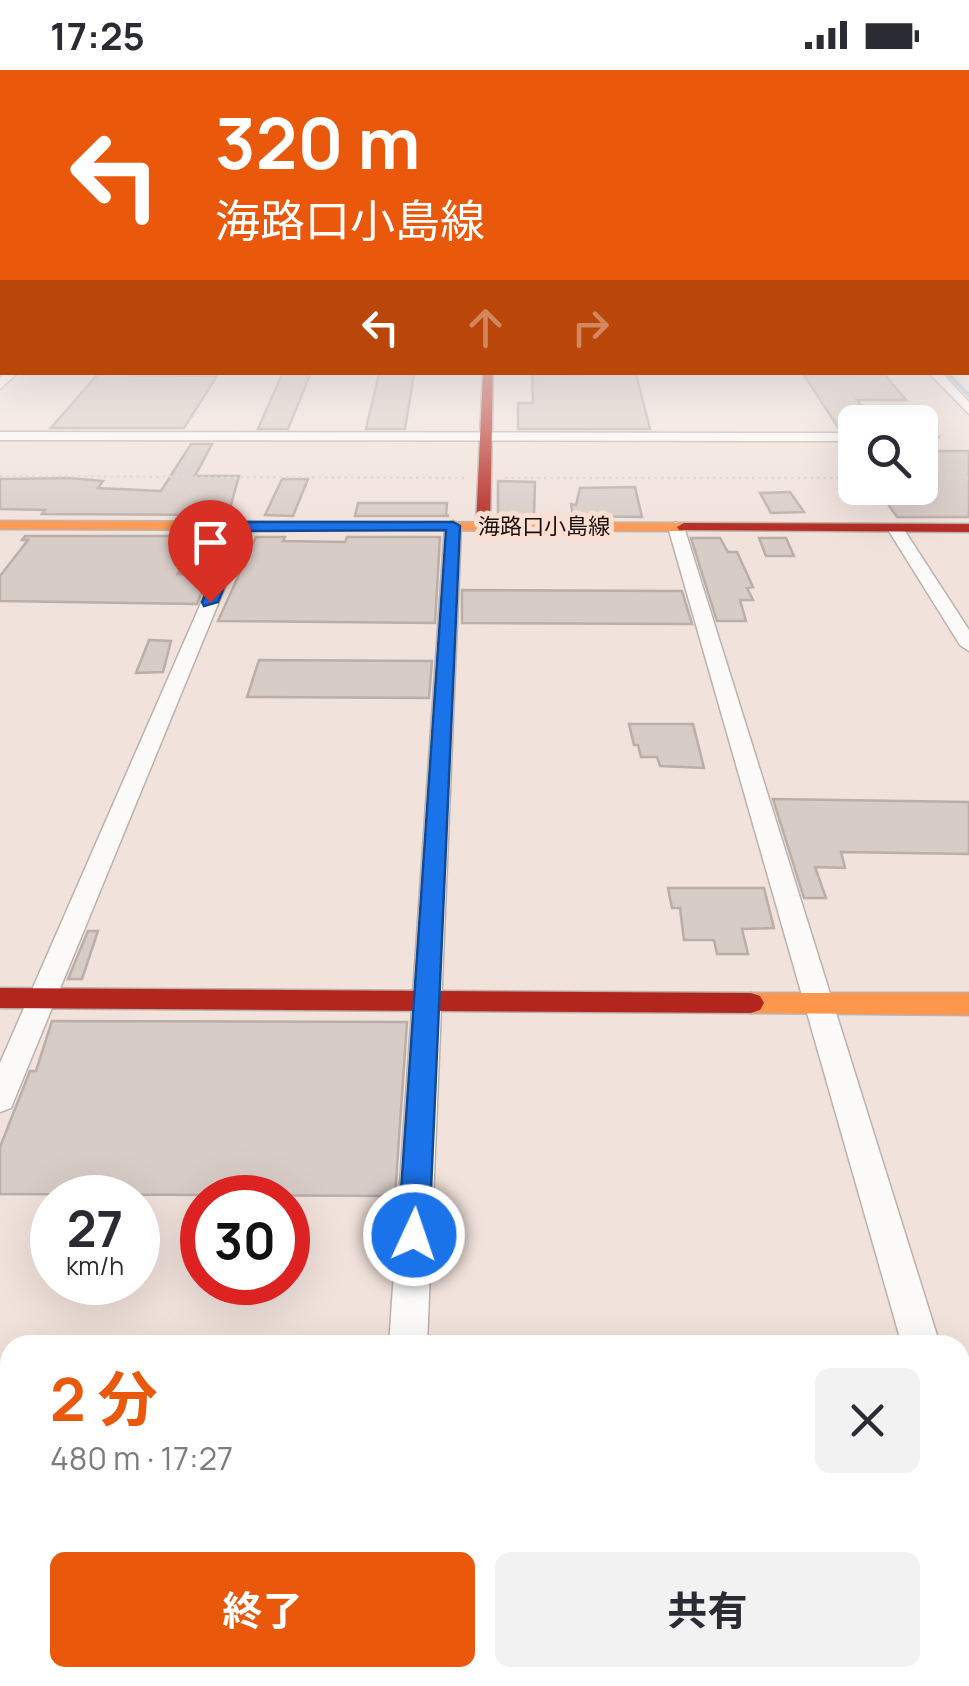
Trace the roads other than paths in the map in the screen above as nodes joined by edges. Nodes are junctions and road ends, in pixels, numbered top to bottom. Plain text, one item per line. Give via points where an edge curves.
1 (488, 386) edge
2 (947, 386) edge
3 (969, 410) edge
4 (0, 436) edge
5 (838, 437) edge
6 (486, 438) junction
7 (0, 525) edge
8 (242, 526) junction
9 (453, 526) junction
10 (483, 526) junction
11 (676, 527) junction
12 (895, 528) junction
13 (969, 528) edge
14 (969, 645) edge
15 (0, 998) edge
16 (43, 998) junction
17 (426, 1001) junction
18 (817, 1004) junction
19 (969, 1004) edge
20 (0, 1098) edge
21 (409, 1335) edge
22 (919, 1335) edge

1 - 6 street
2 - 3 street
4 - 6 street
5 - 6 street
6 - 10 street
7 - 8 street, 海路口小島線
8 - 9 street, 海路口小島線
8 - 16 street
9 - 10 street, 海路口小島線
9 - 17 street
10 - 11 street, 海路口小島線
11 - 12 street, 海路口小島線
11 - 18 street
12 - 13 street, 海路口小島線
12 - 14 street
15 - 16 street
16 - 17 street
16 - 20 street
17 - 18 street
17 - 21 street
18 - 19 street
18 - 22 street

